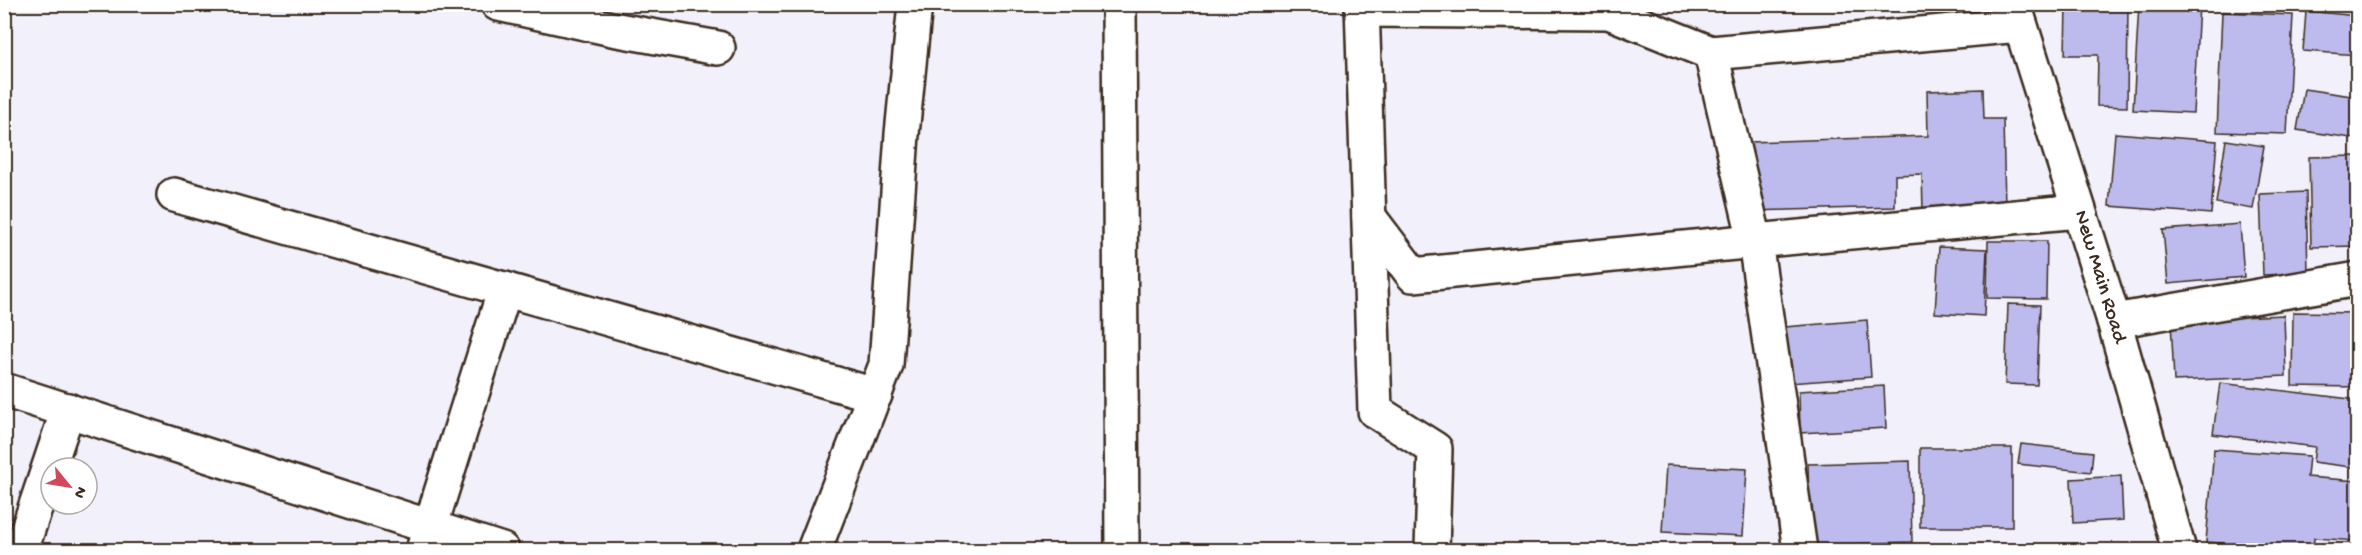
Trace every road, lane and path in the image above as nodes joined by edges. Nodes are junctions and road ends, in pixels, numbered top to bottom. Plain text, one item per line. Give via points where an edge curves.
1 (498, 4) edge
2 (915, 4) edge
3 (1119, 4) edge
4 (1362, 7) edge
5 (2017, 15) edge
6 (613, 17) edge
7 (718, 48) dead end
8 (1711, 53) junction
9 (174, 195) dead end
10 (2079, 211) junction
11 (1369, 217) junction
12 (1755, 241) junction
13 (2358, 279) edge
14 (505, 289) junction
15 (2114, 321) junction
16 (4, 390) edge
17 (875, 395) junction
18 (68, 410) junction
19 (426, 539) edge
20 (21, 550) edge
21 (502, 550) edge
22 (814, 550) edge
23 (1122, 550) edge
24 (1432, 550) edge
25 (1800, 550) edge
26 (2179, 550) edge

1 - 6 street
2 - 17 street via 886,365
3 - 23 street
4 - 8 street via 1609,12
4 - 11 street
5 - 8 street
5 - 10 street, New Main Road
6 - 7 street
8 - 12 street
9 - 14 street
10 - 12 street
10 - 15 street, New Main Road
11 - 12 street via 1413,275
11 - 24 street via 1375,411 1435,449
12 - 25 street
13 - 15 street
14 - 17 street
14 - 19 street
15 - 26 street, New Main Road
16 - 18 street
17 - 22 street
18 - 19 street
18 - 20 street
19 - 21 street

